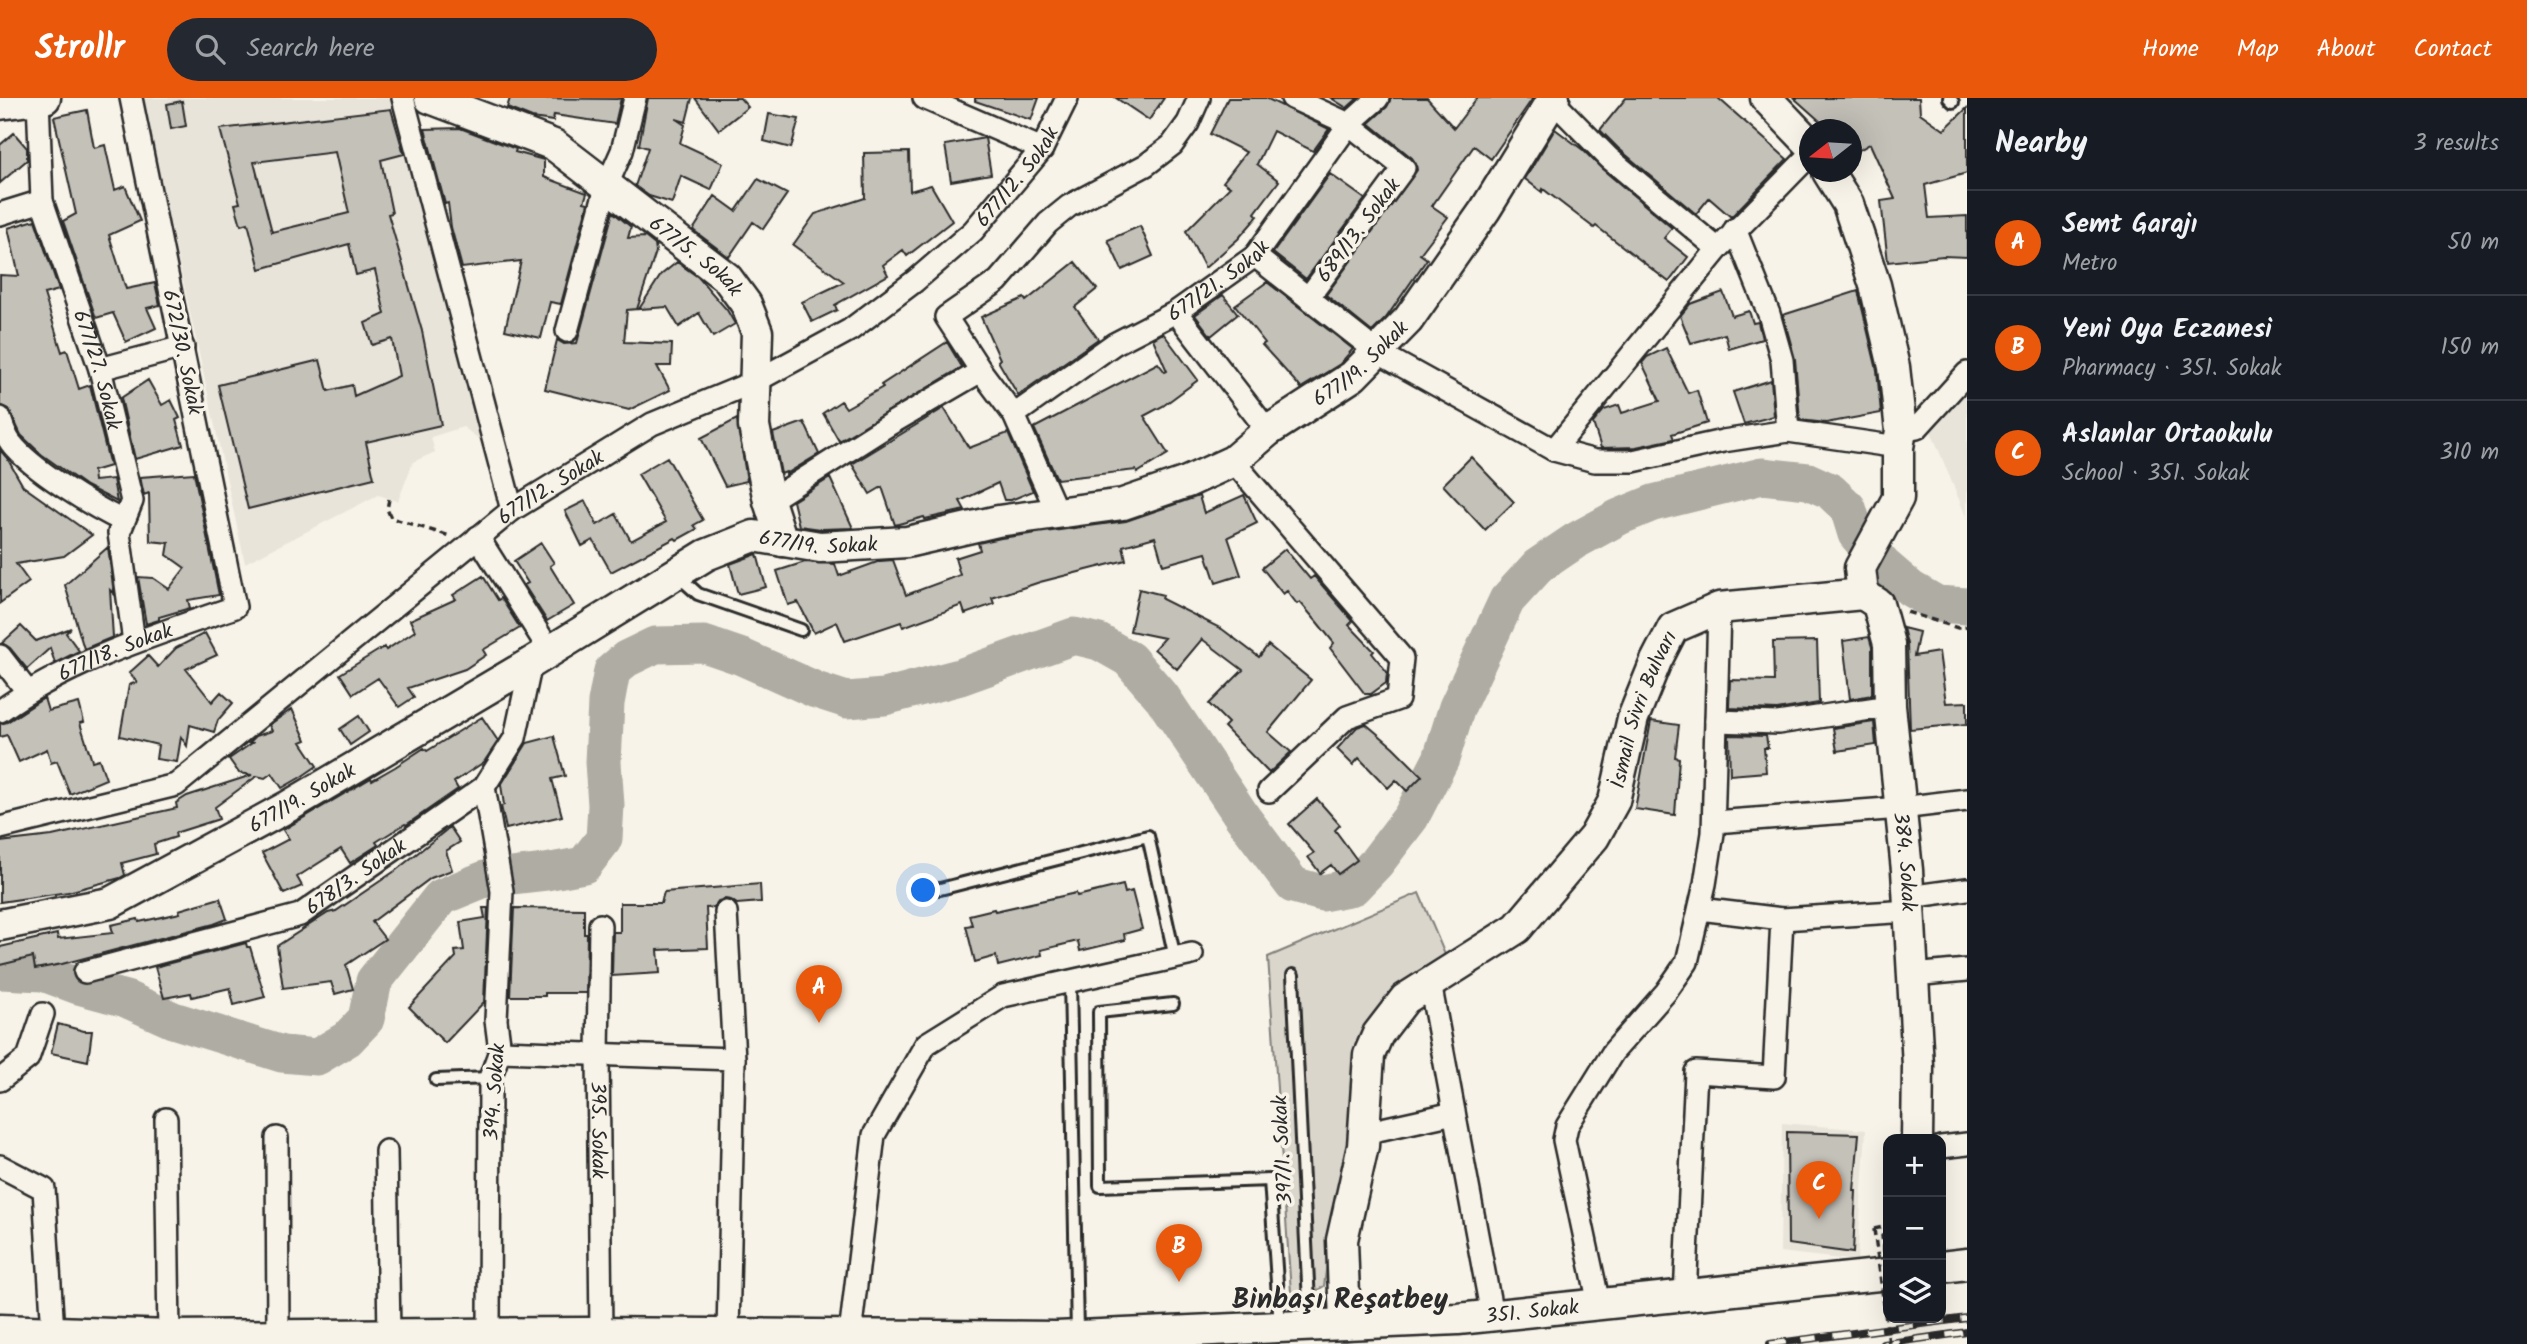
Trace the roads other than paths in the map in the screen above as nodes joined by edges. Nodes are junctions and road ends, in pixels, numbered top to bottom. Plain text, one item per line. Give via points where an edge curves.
1 (131, 98) edge
2 (403, 98) edge
3 (430, 98) edge
4 (635, 98) edge
5 (924, 98) edge
6 (1067, 98) edge
7 (1199, 98) edge
8 (1292, 98) edge
9 (1378, 98) edge
10 (41, 99) edge
11 (1553, 99) edge
12 (1775, 101) edge
13 (0, 104) edge
14 (1349, 124) junction
15 (1799, 130) edge
16 (1042, 149) junction
17 (1799, 166) edge
18 (1834, 182) edge
19 (606, 187) junction
20 (42, 201) junction
21 (0, 214) edge
22 (1735, 229) junction
23 (1718, 249) junction
24 (1255, 256) junction
25 (1308, 298) junction
26 (1176, 312) junction
27 (567, 331) dead end
28 (183, 347) junction
29 (1377, 352) junction
30 (100, 369) junction
31 (981, 371) junction
32 (1967, 373) edge
33 (756, 381) junction
34 (1014, 415) junction
35 (0, 418) edge
36 (1268, 431) junction
37 (1788, 431) junction
38 (1899, 439) junction
39 (1554, 450) junction
40 (1233, 461) junction
41 (769, 501) junction
42 (512, 510) junction
43 (1057, 512) junction
44 (124, 522) junction
45 (475, 540) junction
46 (782, 541) junction
47 (676, 574) junction
48 (1867, 588) junction
49 (235, 607) joint
50 (1719, 608) junction
51 (800, 630) dead end
52 (134, 642) junction
53 (0, 656) edge
54 (540, 657) junction
55 (27, 691) junction
56 (1890, 706) junction
57 (0, 711) edge
58 (1716, 720) junction
59 (484, 787) junction
60 (1269, 791) dead end
61 (1967, 800) edge
62 (1901, 808) junction
63 (1714, 822) junction
64 (0, 828) edge
65 (940, 888) dead end
66 (1967, 890) edge
67 (1909, 904) junction
68 (1700, 909) junction
69 (726, 912) dead end
70 (1782, 919) junction
71 (0, 925) edge
72 (600, 925) dead end
73 (1183, 956) joint
74 (1967, 970) edge
75 (85, 972) dead end
76 (1293, 975) dead end
77 (1913, 975) junction
78 (1070, 981) junction
79 (1430, 983) junction
80 (1173, 1004) dead end
81 (43, 1014) dead end
82 (500, 1051) junction
83 (598, 1054) junction
84 (734, 1059) junction
85 (490, 1078) junction
86 (0, 1080) edge
87 (436, 1080) dead end
88 (1454, 1113) junction
89 (166, 1119) dead end
90 (1364, 1133) junction
91 (1917, 1134) edge
92 (277, 1138) dead end
93 (1967, 1144) edge
94 (1946, 1146) edge
95 (386, 1151) dead end
96 (0, 1166) edge
97 (1967, 1264) edge
98 (1946, 1266) edge
99 (1883, 1275) edge
100 (1685, 1295) junction
101 (1598, 1304) junction
102 (1492, 1315) junction
103 (1310, 1324) junction
104 (1345, 1324) junction
105 (1280, 1326) junction
106 (0, 1330) edge
107 (53, 1332) junction
108 (601, 1333) junction
109 (489, 1334) junction
110 (728, 1334) junction
111 (389, 1335) junction
112 (850, 1335) junction
113 (169, 1336) junction
114 (278, 1336) junction
115 (1077, 1336) junction

1 - 28 street, 672/30. Sokak
2 - 42 street
3 - 19 street, 677/5. Sokak via 554,145
4 - 19 street via 622,150
5 - 16 street
6 - 16 street, 677/12. Sokak
7 - 31 street via 1172,145 1146,165 1069,206 1048,223 998,281 946,317
8 - 14 street, 689/13. Sokak
9 - 14 street, 677/21. Sokak
10 - 13 street
10 - 20 street, 677/27. Sokak
11 - 23 street via 1609,158
11 - 29 street, 677/19. Sokak via 1485,210 1408,320
12 - 15 street
14 - 24 street, 677/21. Sokak
14 - 25 street, 689/13. Sokak via 1404,168
16 - 33 street, 677/12. Sokak via 973,231 915,281 850,330
17 - 22 street
18 - 38 street via 1848,204 1875,285 1894,367
19 - 27 street
19 - 33 street, 677/5. Sokak via 727,278 746,304 757,332
20 - 21 street
20 - 30 street, 677/27. Sokak
22 - 23 street
22 - 37 street via 1782,360
23 - 39 street
24 - 25 street
24 - 26 street, 677/21. Sokak
25 - 29 street
26 - 34 street, 677/21. Sokak via 1114,344
26 - 36 street
28 - 30 street
28 - 49 street, 672/30. Sokak
29 - 36 street, 677/19. Sokak via 1353,376
29 - 39 street
30 - 44 street, 677/27. Sokak via 132,501
31 - 34 street
31 - 41 street
32 - 38 street via 1917,428
33 - 41 street, 677/5. Sokak via 754,426
33 - 42 street, 677/12. Sokak via 652,424
34 - 43 street
35 - 44 street via 19,453 77,496
36 - 40 street, 677/19. Sokak
37 - 38 street
37 - 39 street via 1633,461 1595,461
38 - 48 street via 1898,498
40 - 43 street, 677/19. Sokak via 1123,504
40 - 60 street via 1402,658 1398,699 1347,717
41 - 46 street, 677/5. Sokak
42 - 45 street, 677/12. Sokak
43 - 46 street, 677/19. Sokak via 907,542 820,547
44 - 52 street, 677/27. Sokak via 119,533
45 - 54 street
45 - 64 street, 677/12. Sokak via 176,785
46 - 47 street, 677/19. Sokak via 754,536 706,555
47 - 51 lane via 698,594
47 - 54 street, 677/19. Sokak
48 - 50 street, İsmail Sivri Bulvarı
48 - 56 street, 384. Sokak via 1889,644
49 - 52 street, 677/18. Sokak
50 - 58 street
50 - 79 street, İsmail Sivri Bulvarı via 1673,628 1633,718 1614,800 1594,837 1517,928
52 - 55 street, 677/18. Sokak
53 - 55 street
54 - 59 street, 678/3. Sokak via 515,738
54 - 71 street, 677/19. Sokak via 289,806 110,902
55 - 57 street, 677/18. Sokak
56 - 58 street via 1778,723
56 - 62 street, 384. Sokak
58 - 63 street
59 - 75 street, 678/3. Sokak via 300,915
59 - 82 street, 394. Sokak via 502,891 496,1020
61 - 62 street
62 - 63 street
62 - 67 street, 384. Sokak
63 - 68 street
65 - 73 lane via 1148,836
66 - 67 street
67 - 70 street
67 - 77 street, 384. Sokak
68 - 70 street
68 - 101 street via 1687,962 1613,1052 1567,1126 1564,1140
69 - 84 street
70 - 100 street via 1774,1077 1696,1072
72 - 83 street, 395. Sokak
73 - 78 street
74 - 77 street
76 - 103 lane, 397/1. Sokak
77 - 91 street, 384. Sokak
78 - 112 street via 1003,996 926,1044 874,1135
78 - 115 lane
79 - 88 street
79 - 90 street, İsmail Sivri Bulvarı via 1405,999 1378,1034 1369,1055
80 - 105 lane via 1099,1012 1100,1186 1270,1180
81 - 86 street via 29,1058
82 - 83 street
82 - 85 street, 394. Sokak
83 - 84 street
83 - 108 street, 395. Sokak
84 - 110 street
85 - 87 lane
85 - 109 street, 394. Sokak
88 - 90 street
88 - 102 street
89 - 113 street
90 - 104 street, İsmail Sivri Bulvarı via 1342,1240
92 - 114 street
93 - 94 street
95 - 111 street
96 - 107 street via 44,1189
97 - 98 street
99 - 100 street, 351. Sokak
100 - 101 street, 351. Sokak
101 - 102 street, 351. Sokak
102 - 104 street, 351. Sokak
103 - 104 street, 351. Sokak
103 - 105 street, 351. Sokak
105 - 115 street, 351. Sokak
106 - 107 street, 351. Sokak
107 - 113 street, 351. Sokak
108 - 109 street, 351. Sokak
108 - 110 street, 351. Sokak
109 - 111 street, 351. Sokak
110 - 112 street, 351. Sokak
111 - 114 street, 351. Sokak
112 - 115 street, 351. Sokak
113 - 114 street, 351. Sokak

